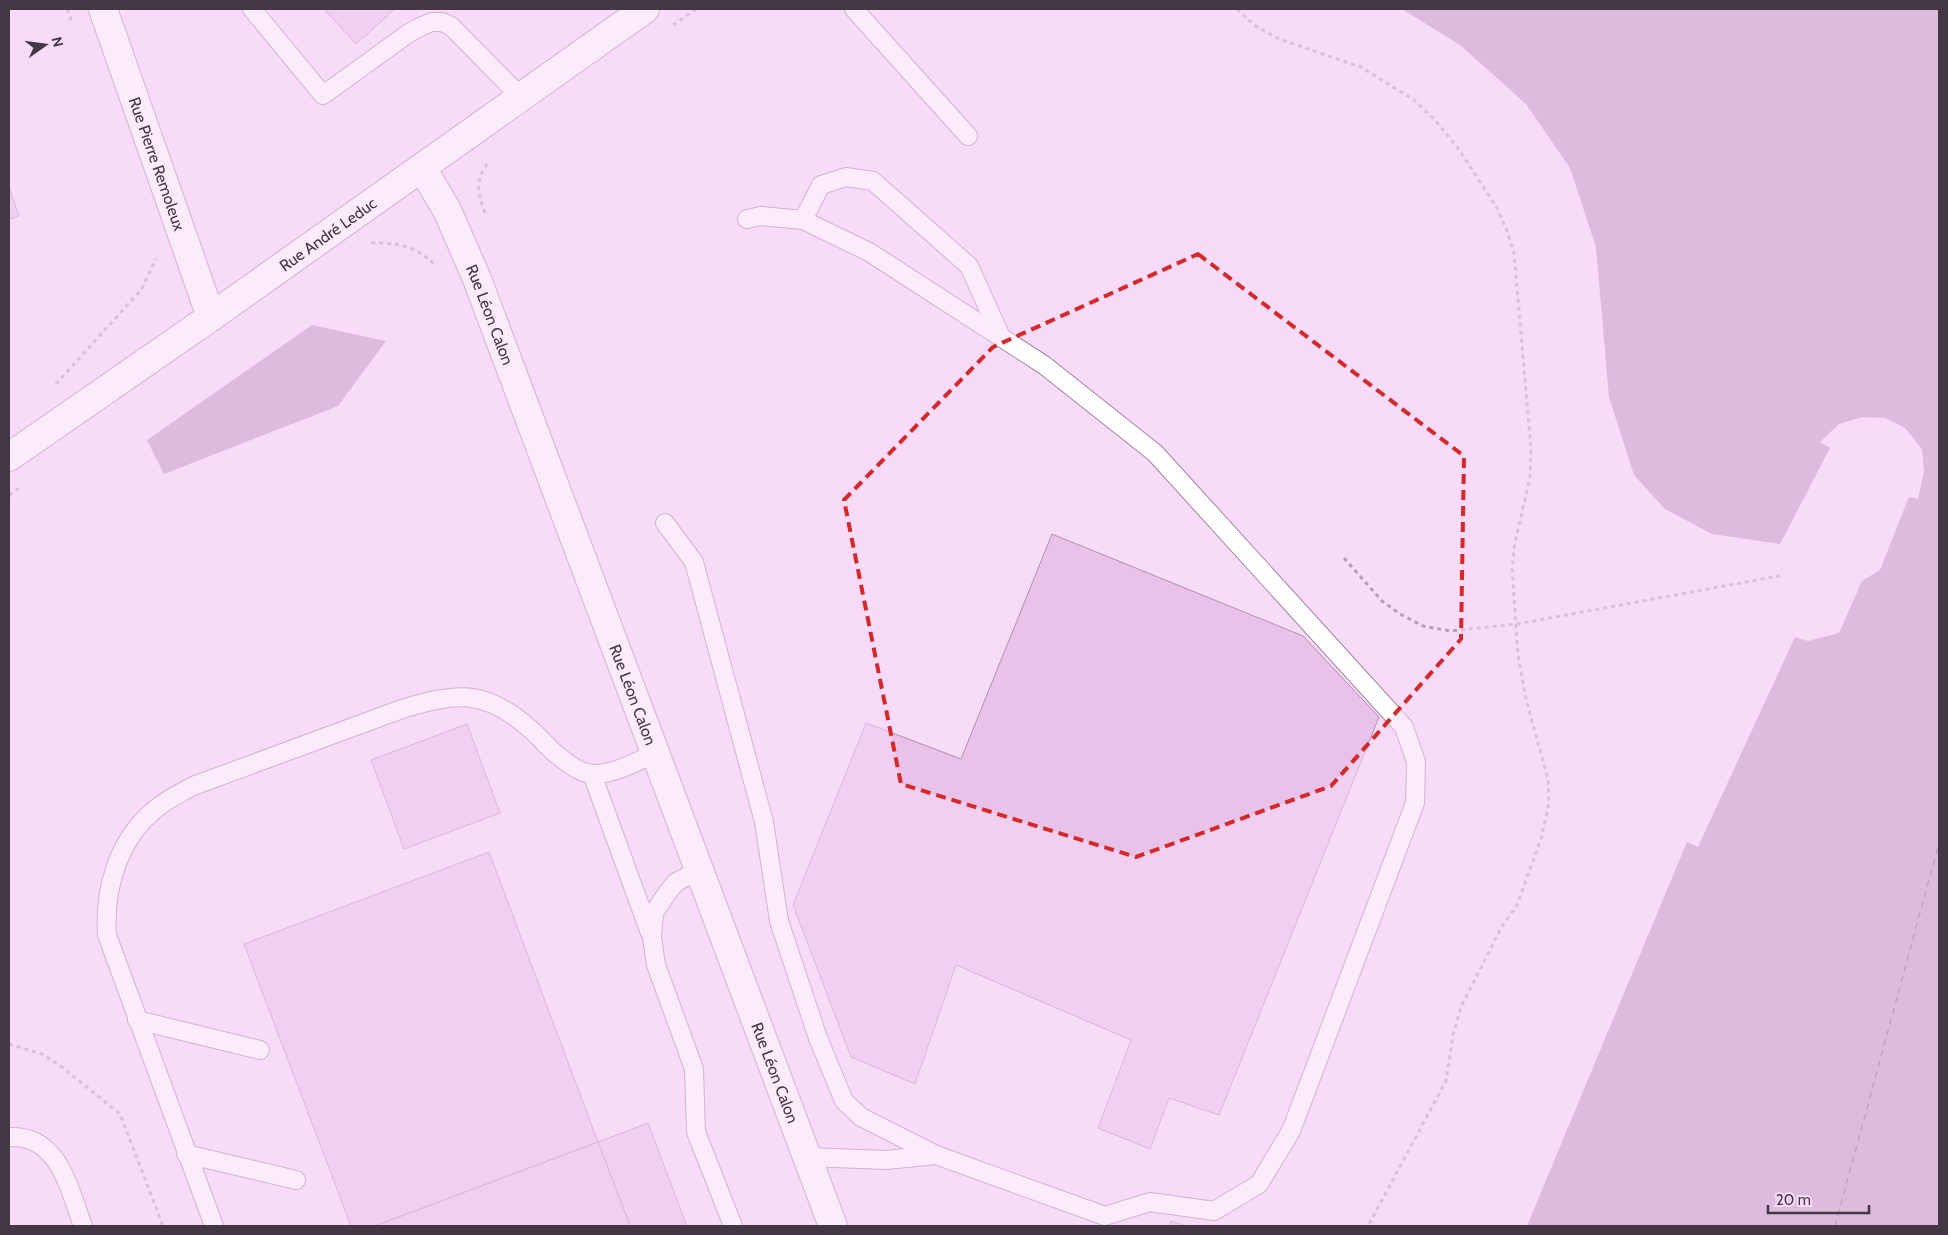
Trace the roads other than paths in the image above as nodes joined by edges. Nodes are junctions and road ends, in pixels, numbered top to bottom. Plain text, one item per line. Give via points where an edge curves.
1 (103, 9) edge
2 (252, 9) edge
3 (645, 9) edge
4 (854, 9) edge
5 (521, 97) junction
6 (968, 136) dead end
7 (422, 168) junction
8 (747, 219) dead end
9 (803, 220) junction
10 (211, 318) junction
11 (1001, 337) junction
12 (9, 458) edge
13 (665, 523) dead end
14 (655, 754) junction
15 (592, 774) junction
16 (698, 870) junction
17 (652, 937) junction
18 (137, 1020) junction
19 (260, 1050) dead end
20 (9, 1137) edge
21 (186, 1154) junction
22 (936, 1155) junction
23 (807, 1157) junction
24 (296, 1180) dead end
25 (83, 1226) edge
26 (214, 1226) edge
27 (733, 1226) edge
28 (833, 1226) edge

1 - 10 street, Rue Pierre Remoleux
2 - 5 lane via 323,95 408,34 432,22 442,22 451,26
3 - 5 street, Rue André Leduc
4 - 6 lane
5 - 7 street, Rue André Leduc
7 - 10 street, Rue André Leduc
7 - 14 street, Rue Léon Calon via 447,210 477,279
8 - 9 lane via 762,216
9 - 11 lane via 869,252
9 - 11 lane via 821,185 846,177 873,181 969,266
10 - 12 street, Rue André Leduc
11 - 22 lane via 1044,365 1155,453 1404,727 1416,762 1415,803 1291,1131 1259,1184 1214,1210 1150,1202 1105,1216
13 - 22 lane via 694,562 764,822 778,920 818,1038 844,1101 861,1117
14 - 15 lane via 607,773
14 - 16 street, Rue Léon Calon
15 - 17 lane
15 - 18 lane via 574,768 510,712 487,700 463,696 436,698 402,709 193,786 151,812 134,831 118,860 110,885 105,912 106,935
16 - 17 lane via 676,883 665,896 654,913
16 - 23 street, Rue Léon Calon
17 - 27 lane via 656,965 694,1069 696,1132
18 - 19 lane
18 - 21 lane
20 - 25 lane via 19,1136 40,1143 61,1166
21 - 24 lane
21 - 26 lane
22 - 23 lane via 886,1160
23 - 28 street, Rue Léon Calon

